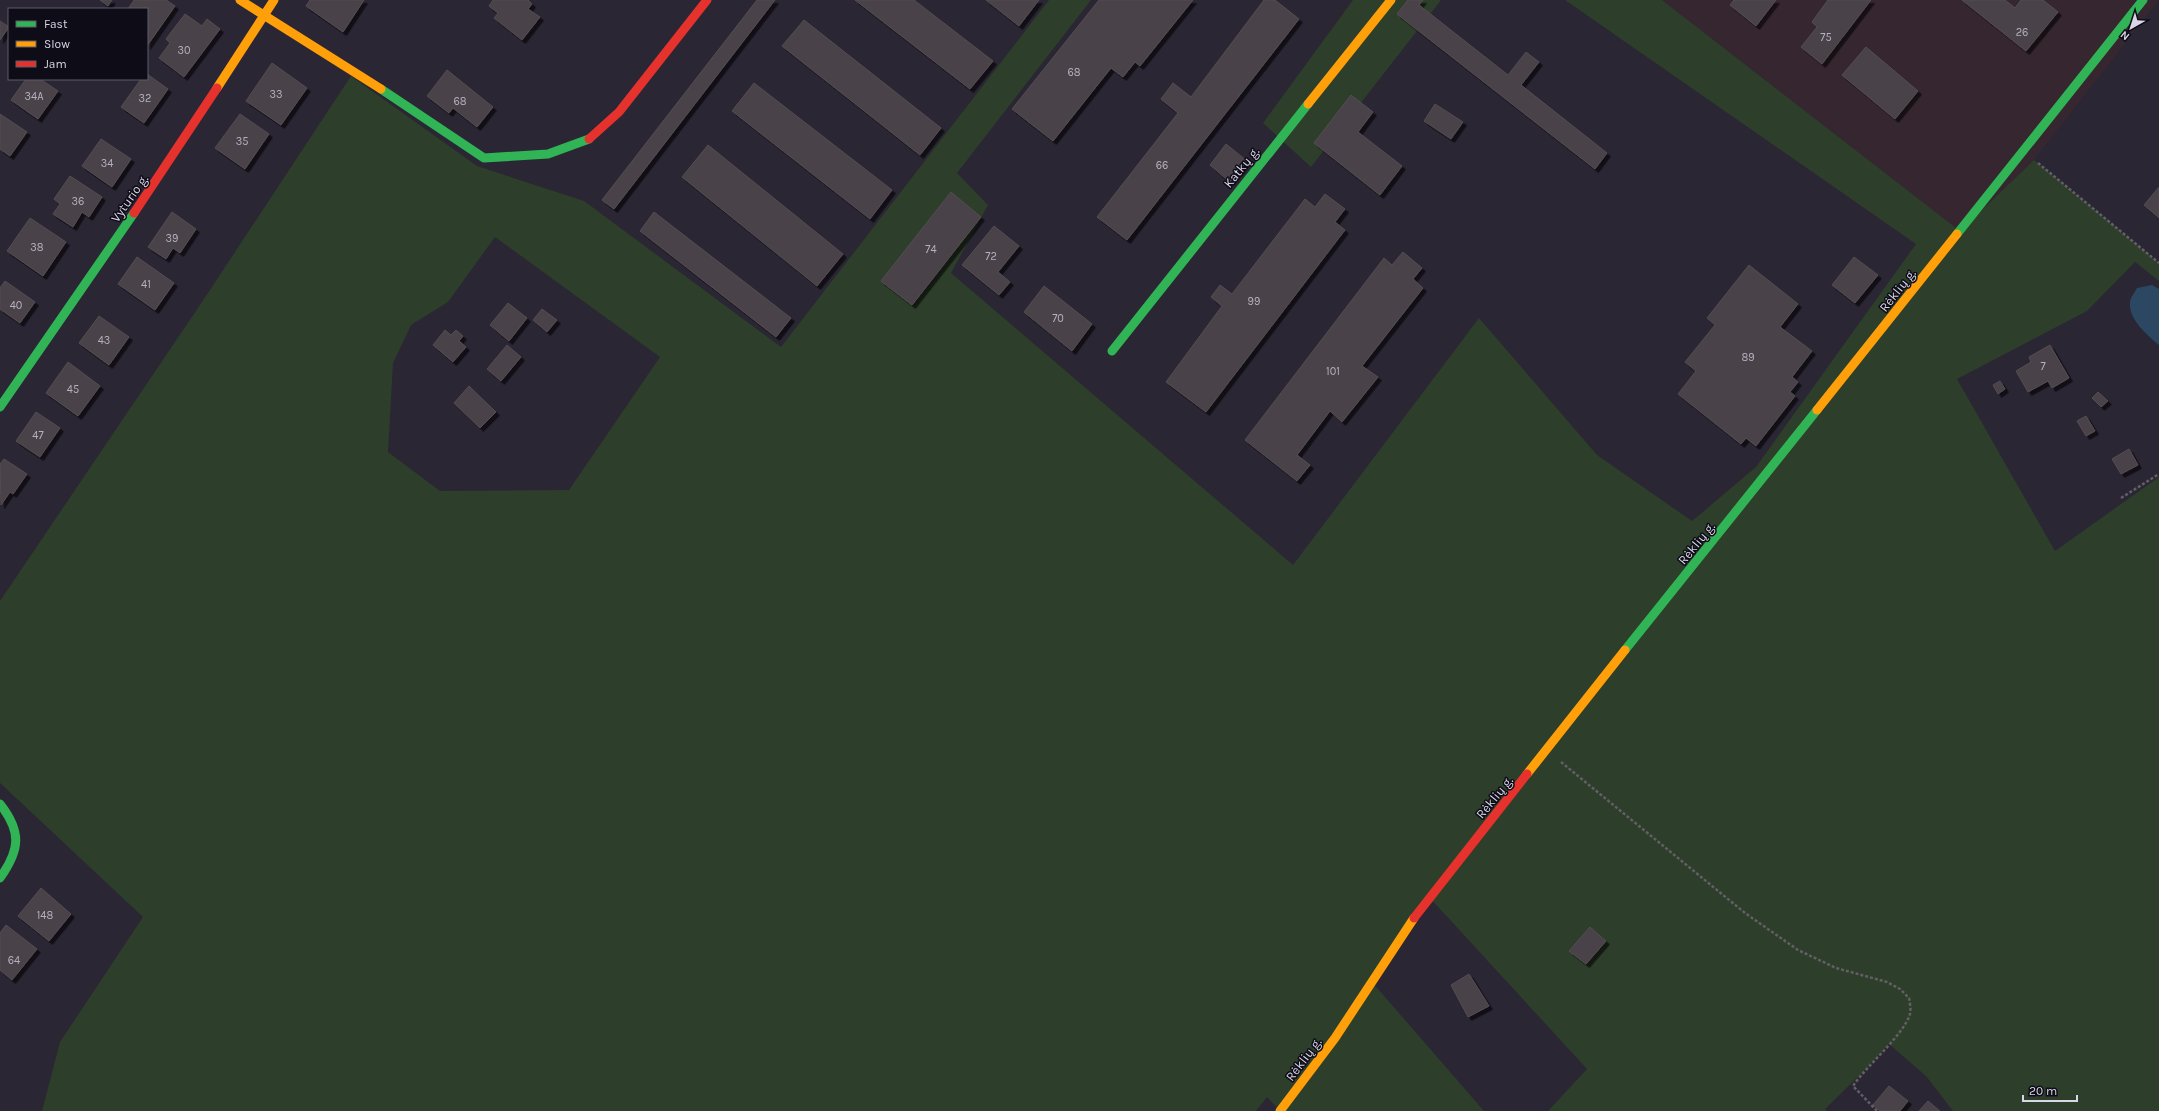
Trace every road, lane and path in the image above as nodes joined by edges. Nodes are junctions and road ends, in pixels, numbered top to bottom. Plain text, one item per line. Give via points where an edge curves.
1 (240, 0) edge
2 (274, 0) edge
3 (707, 0) edge
4 (1391, 0) edge
5 (2143, 0) edge
6 (263, 16) junction
7 (2023, 152) junction
8 (2159, 263) edge
9 (1112, 351) dead end
10 (0, 407) edge
11 (2159, 474) edge
12 (2121, 498) dead end
13 (1547, 750) junction
14 (0, 804) edge
15 (0, 878) edge
16 (1280, 1111) edge
17 (1877, 1111) edge

1 - 6 street
2 - 6 street, Vyturio g.
3 - 6 street via 619,112 591,138 548,154 484,158 348,67
4 - 9 street, Katkų g.
5 - 7 street, Rėklių g.
6 - 10 street, Vyturio g. via 170,161
7 - 8 path
7 - 13 street, Rėklių g.
11 - 12 path
13 - 16 street, Rėklių g. via 1429,897 1399,938 1335,1038
13 - 17 path via 1745,912 1798,950 1836,968 1887,982 1909,998 1910,1014 1900,1030 1853,1086
14 - 15 street via 12,821 17,834 15,856

